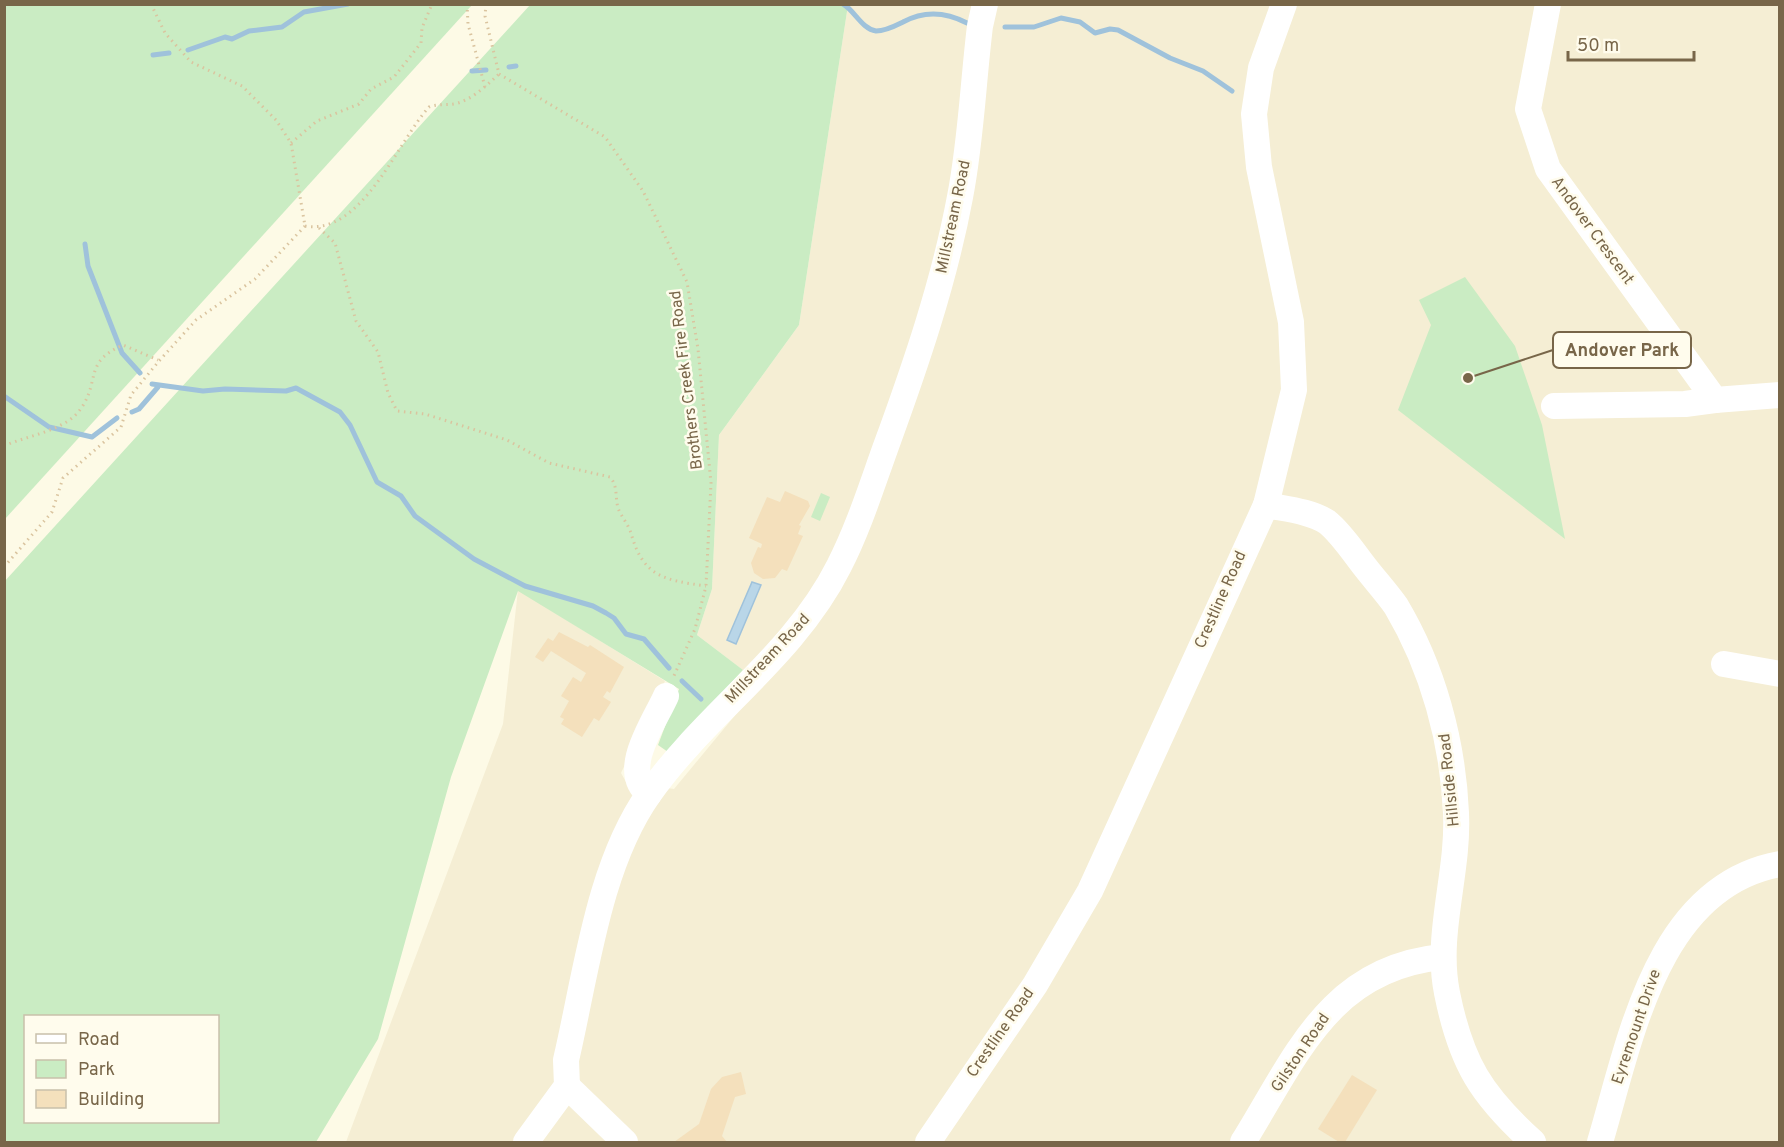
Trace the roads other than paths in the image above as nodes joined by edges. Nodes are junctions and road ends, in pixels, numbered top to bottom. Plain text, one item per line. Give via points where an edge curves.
1 (985, 4) edge
2 (1284, 4) edge
3 (1548, 4) edge
4 (1779, 395) edge
5 (1715, 400) junction
6 (1554, 406) dead end
7 (1266, 505) junction
8 (1724, 664) dead end
9 (1779, 674) edge
10 (666, 696) road end
11 (649, 794) junction
12 (1779, 864) edge
13 (1442, 957) junction
14 (567, 1086) junction
15 (526, 1143) edge
16 (626, 1143) edge
17 (928, 1143) edge
18 (1243, 1143) edge
19 (1533, 1143) edge
20 (1600, 1143) edge

1 - 11 street, Millstream Road via 960,196 944,269 897,416 840,565 799,627 704,727
2 - 7 street, Crestline Road via 1261,68 1254,114 1258,167 1291,322 1294,390
3 - 5 street, Andover Crescent via 1528,109 1548,169
4 - 5 street
5 - 6 street
7 - 13 street, Hillside Road via 1327,522 1395,605 1421,657 1449,741 1456,814 1454,880
7 - 17 street, Crestline Road via 1090,891 1035,985
8 - 9 street
10 - 11 street via 635,767 639,784
11 - 14 street, Millstream Road via 623,838 600,909 566,1060
12 - 20 street, Eyremount Drive via 1730,881 1686,920 1660,960 1639,1013
13 - 18 street, Gilston Road via 1381,971 1349,991 1318,1021
13 - 19 street, Hillside Road via 1450,1005 1477,1082 1499,1111
14 - 15 street
14 - 16 street

